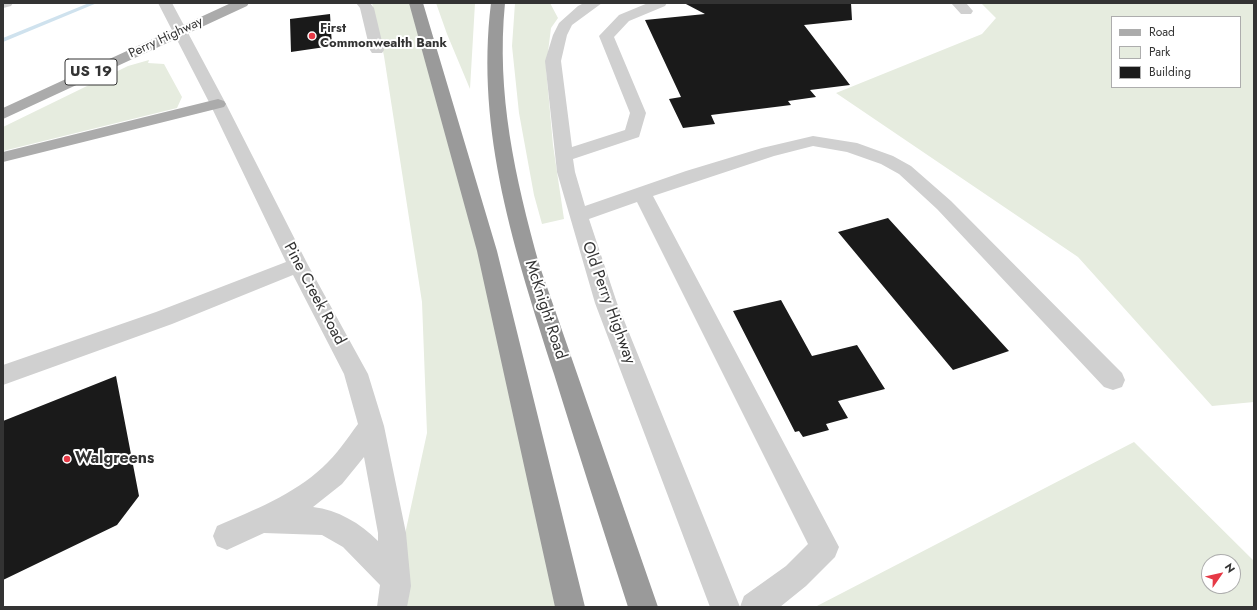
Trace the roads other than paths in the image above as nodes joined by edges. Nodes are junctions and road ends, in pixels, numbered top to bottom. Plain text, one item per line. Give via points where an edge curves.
1 (165, 3) edge
2 (242, 3) edge
3 (363, 3) edge
4 (416, 3) edge
5 (498, 3) edge
6 (595, 3) edge
7 (660, 3) edge
8 (190, 15) edge
9 (132, 38) dead end
10 (377, 50) dead end
11 (218, 104) junction
12 (3, 114) edge
13 (564, 156) junction
14 (3, 157) edge
15 (642, 192) junction
16 (578, 216) junction
17 (298, 265) junction
18 (3, 375) edge
19 (1113, 380) dead end
20 (371, 426) junction
21 (263, 520) junction
22 (227, 536) dead end
23 (396, 598) edge
24 (570, 607) edge
25 (643, 607) edge
26 (725, 607) edge
27 (755, 607) edge

1 - 8 street, Pine Creek Road
2 - 8 main road, Perry Highway / US 19
3 - 10 street
4 - 24 highway via 487,251
5 - 25 highway, McKnight Road via 494,59 496,95 506,173 516,215 529,264
6 - 13 street, Old Perry Highway via 566,23 552,61
7 - 13 street via 624,18 606,36 638,113 633,133
8 - 9 main road, Perry Highway / US 19
8 - 11 street, Pine Creek Road
8 - 12 main road, Perry Highway / US 19
11 - 14 main road
11 - 17 street, Pine Creek Road
13 - 16 street, Old Perry Highway
15 - 16 street
15 - 19 street via 760,154 813,141 851,147 887,160 905,170 944,205
15 - 27 street via 825,547 796,576
16 - 26 street, Old Perry Highway via 606,303
17 - 18 street via 164,318
17 - 20 street, Pine Creek Road via 356,374
20 - 21 street via 347,461 333,476 306,496
20 - 23 street, Pine Creek Road via 392,532
21 - 22 street
21 - 23 street via 322,522 340,528 355,540

